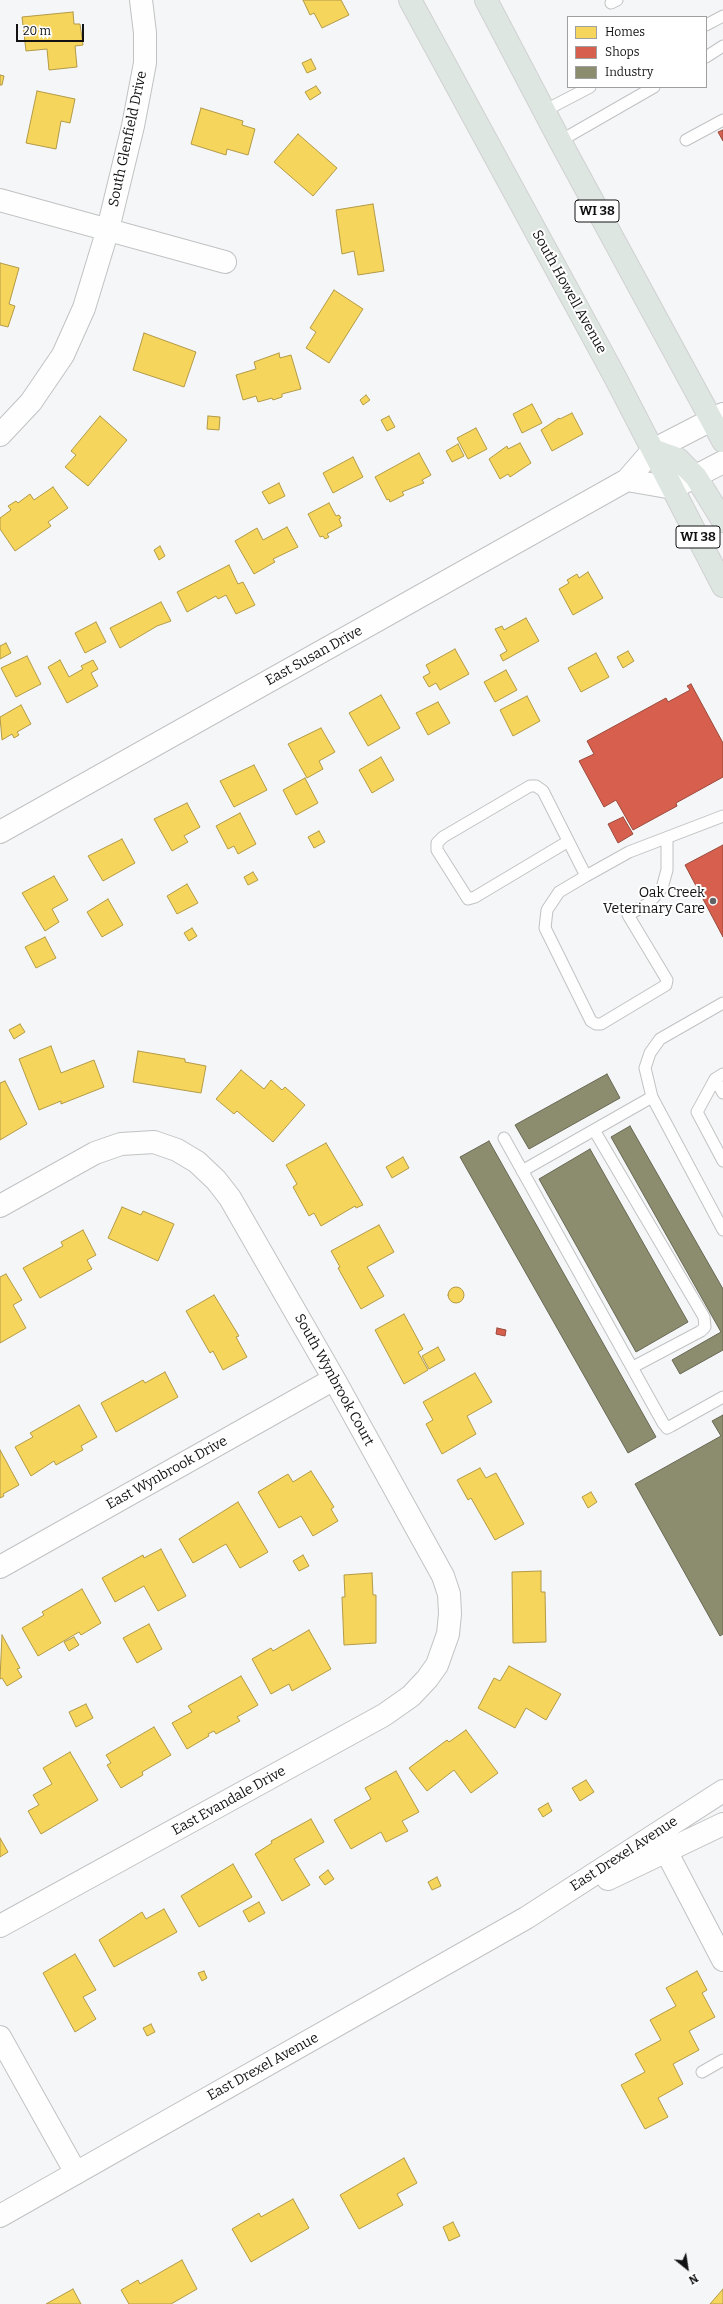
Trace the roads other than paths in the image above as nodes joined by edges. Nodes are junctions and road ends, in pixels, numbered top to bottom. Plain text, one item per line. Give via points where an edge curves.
1 (141, 0) edge
2 (410, 0) edge
3 (486, 0) edge
4 (723, 16) edge
5 (707, 24) edge
6 (723, 46) edge
7 (707, 56) edge
8 (588, 88) edge
9 (652, 88) edge
10 (544, 111) junction
11 (723, 120) edge
12 (686, 140) dead end
13 (560, 141) junction
14 (0, 200) edge
15 (108, 229) junction
16 (225, 262) dead end
17 (717, 417) edge
18 (0, 435) edge
19 (723, 441) edge
20 (653, 450) junction
21 (723, 462) edge
22 (696, 477) junction
23 (627, 480) junction
24 (673, 488) junction
25 (723, 521) edge
26 (723, 586) edge
27 (723, 816) edge
28 (0, 832) edge
29 (667, 839) junction
30 (567, 842) junction
31 (586, 876) junction
32 (723, 1003) edge
33 (719, 1076) edge
34 (723, 1093) edge
35 (652, 1097) junction
36 (594, 1130) junction
37 (504, 1138) dead end
38 (723, 1161) edge
39 (522, 1171) junction
40 (0, 1206) edge
41 (723, 1230) edge
42 (633, 1368) junction
43 (334, 1380) junction
44 (723, 1397) edge
45 (0, 1567) edge
46 (441, 1656) joint
47 (723, 1791) edge
48 (723, 1824) edge
49 (666, 1851) junction
50 (526, 1918) junction
51 (0, 1926) edge
52 (723, 1960) edge
53 (0, 2037) edge
54 (723, 2060) edge
55 (702, 2072) dead end
56 (76, 2173) junction
57 (0, 2216) edge

1 - 15 street, South Glenfield Drive via 145,63 134,126
2 - 20 main road, South Howell Avenue / WI 38
3 - 10 main road, WI 38
4 - 5 lane
6 - 7 lane
8 - 10 lane
9 - 13 lane
10 - 13 main road, WI 38
11 - 12 lane
13 - 17 main road, WI 38
14 - 15 street
15 - 16 street
15 - 18 street, South Glenfield Drive via 84,308 63,355 31,402
17 - 19 main road, WI 38
17 - 20 street
20 - 22 main road via 678,459
20 - 23 street, East Susan Drive
20 - 24 main road, South Howell Avenue / WI 38
21 - 22 street
22 - 24 street
22 - 25 main road
23 - 24 street
23 - 28 street, East Susan Drive
24 - 26 main road, South Howell Avenue / WI 38
27 - 29 lane
29 - 31 lane via 629,852
29 - 31 lane via 667,870 662,888 649,903 628,915 667,980 666,985 601,1024 591,1021 546,928 547,910 559,892
30 - 30 lane via 543,791 536,786 530,786 443,836 437,843 437,850 468,899
30 - 31 lane
32 - 35 lane via 660,1038 650,1053 645,1068
33 - 34 lane
33 - 38 lane via 697,1112
35 - 36 lane
35 - 41 lane
36 - 39 lane
36 - 42 lane via 704,1317 705,1327 701,1331
37 - 39 lane
39 - 42 lane
40 - 43 street, South Wynbrook Court via 108,1147 134,1142 154,1142 177,1150 197,1162 230,1198
42 - 44 lane via 667,1428
43 - 45 street, East Wynbrook Drive
43 - 46 street, South Wynbrook Court via 443,1576 449,1594 450,1614 448,1634
46 - 51 street, East Evandale Drive via 427,1679 411,1696 384,1715
47 - 50 street, East Drexel Avenue
48 - 49 street, East Drexel Avenue
49 - 50 street, East Drexel Avenue
49 - 52 street
50 - 56 street, East Drexel Avenue
53 - 56 street
54 - 55 lane
56 - 57 street, East Drexel Avenue

